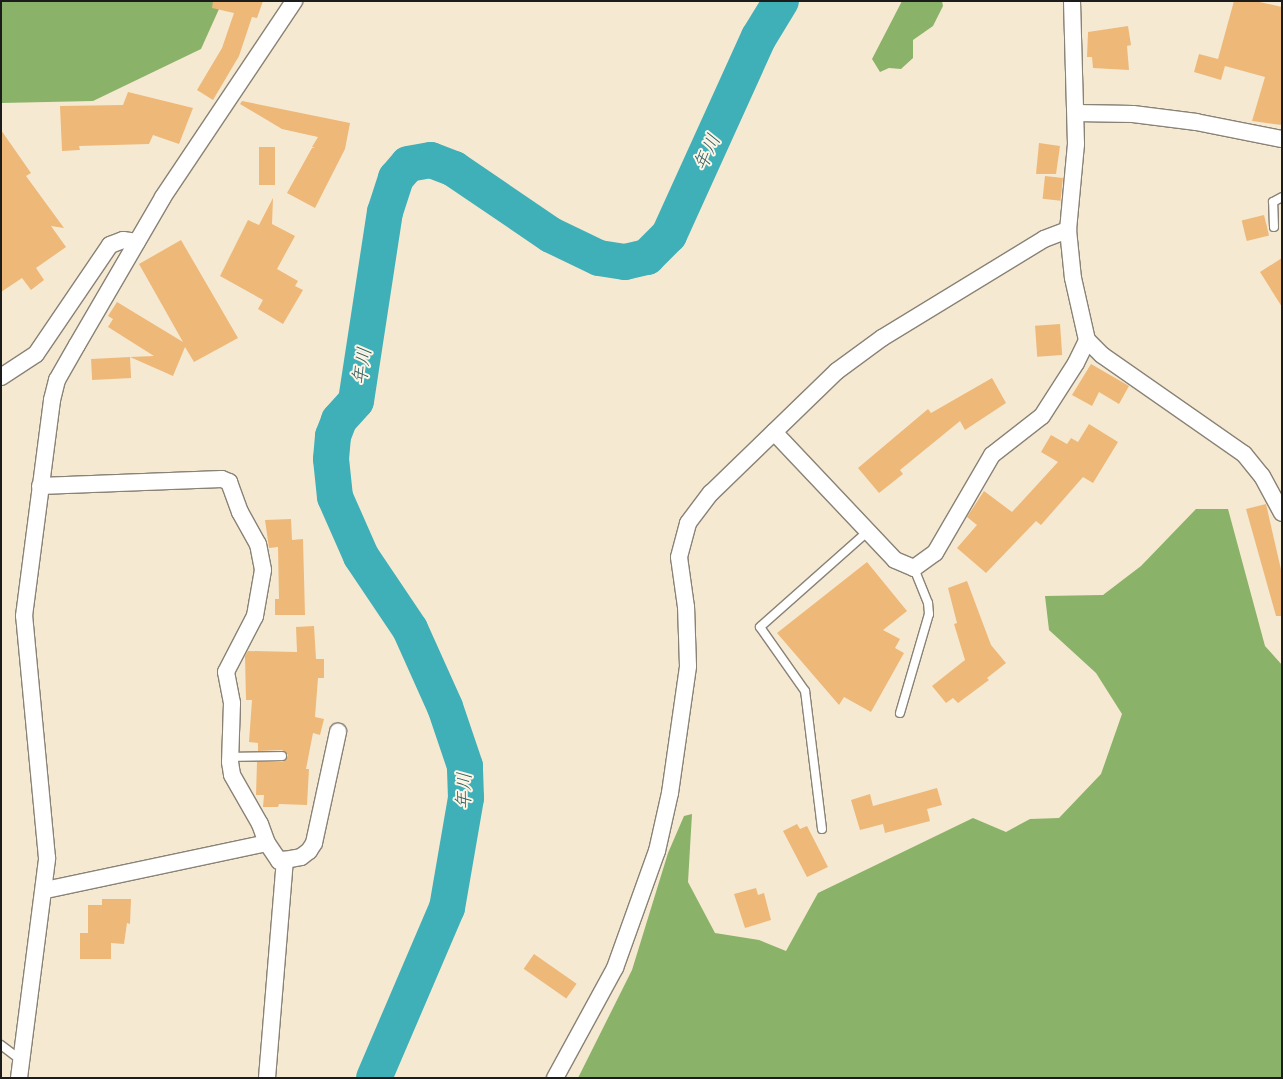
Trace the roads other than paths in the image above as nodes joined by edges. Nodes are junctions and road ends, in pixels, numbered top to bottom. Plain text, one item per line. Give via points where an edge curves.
1 (294, 1) edge
2 (1072, 1) edge
3 (1076, 113) junction
4 (1282, 139) edge
5 (1282, 197) edge
6 (1274, 227) dead end
7 (1068, 230) junction
8 (137, 242) junction
9 (1087, 340) junction
10 (1, 377) edge
11 (774, 432) junction
12 (40, 486) junction
13 (1282, 513) edge
14 (868, 531) junction
15 (914, 568) junction
16 (900, 713) dead end
17 (338, 732) dead end
18 (282, 756) dead end
19 (229, 757) junction
20 (822, 829) dead end
21 (267, 843) junction
22 (285, 860) junction
23 (45, 890) junction
24 (1, 1045) edge
25 (21, 1060) junction
26 (19, 1078) edge
27 (267, 1078) edge
28 (555, 1078) edge

1 - 8 street
2 - 3 street
3 - 4 street via 1133,114 1196,122
3 - 7 street
5 - 6 lane via 1273,202
7 - 9 street via 1073,278
7 - 11 street via 1044,238 882,338 837,371
8 - 10 street via 123,240 110,245 36,354
8 - 12 street via 57,380
9 - 13 street via 1102,355 1244,454 1262,476
9 - 15 street via 1042,416 992,455 935,553
11 - 14 street
11 - 28 street via 711,493 688,523 679,558 686,607 688,666 670,793 657,851 614,968
12 - 19 street via 222,479 229,482 240,512 258,544 263,570 254,616 226,672 232,703
12 - 23 street via 24,616 46,834
14 - 15 street via 901,565
14 - 20 lane via 760,627 805,691
15 - 16 lane via 928,602 929,614
17 - 22 street via 314,843 300,857
18 - 19 lane
19 - 21 street via 232,775
21 - 22 street via 274,857
21 - 23 street
22 - 27 street
23 - 25 street
24 - 25 lane
25 - 26 street

